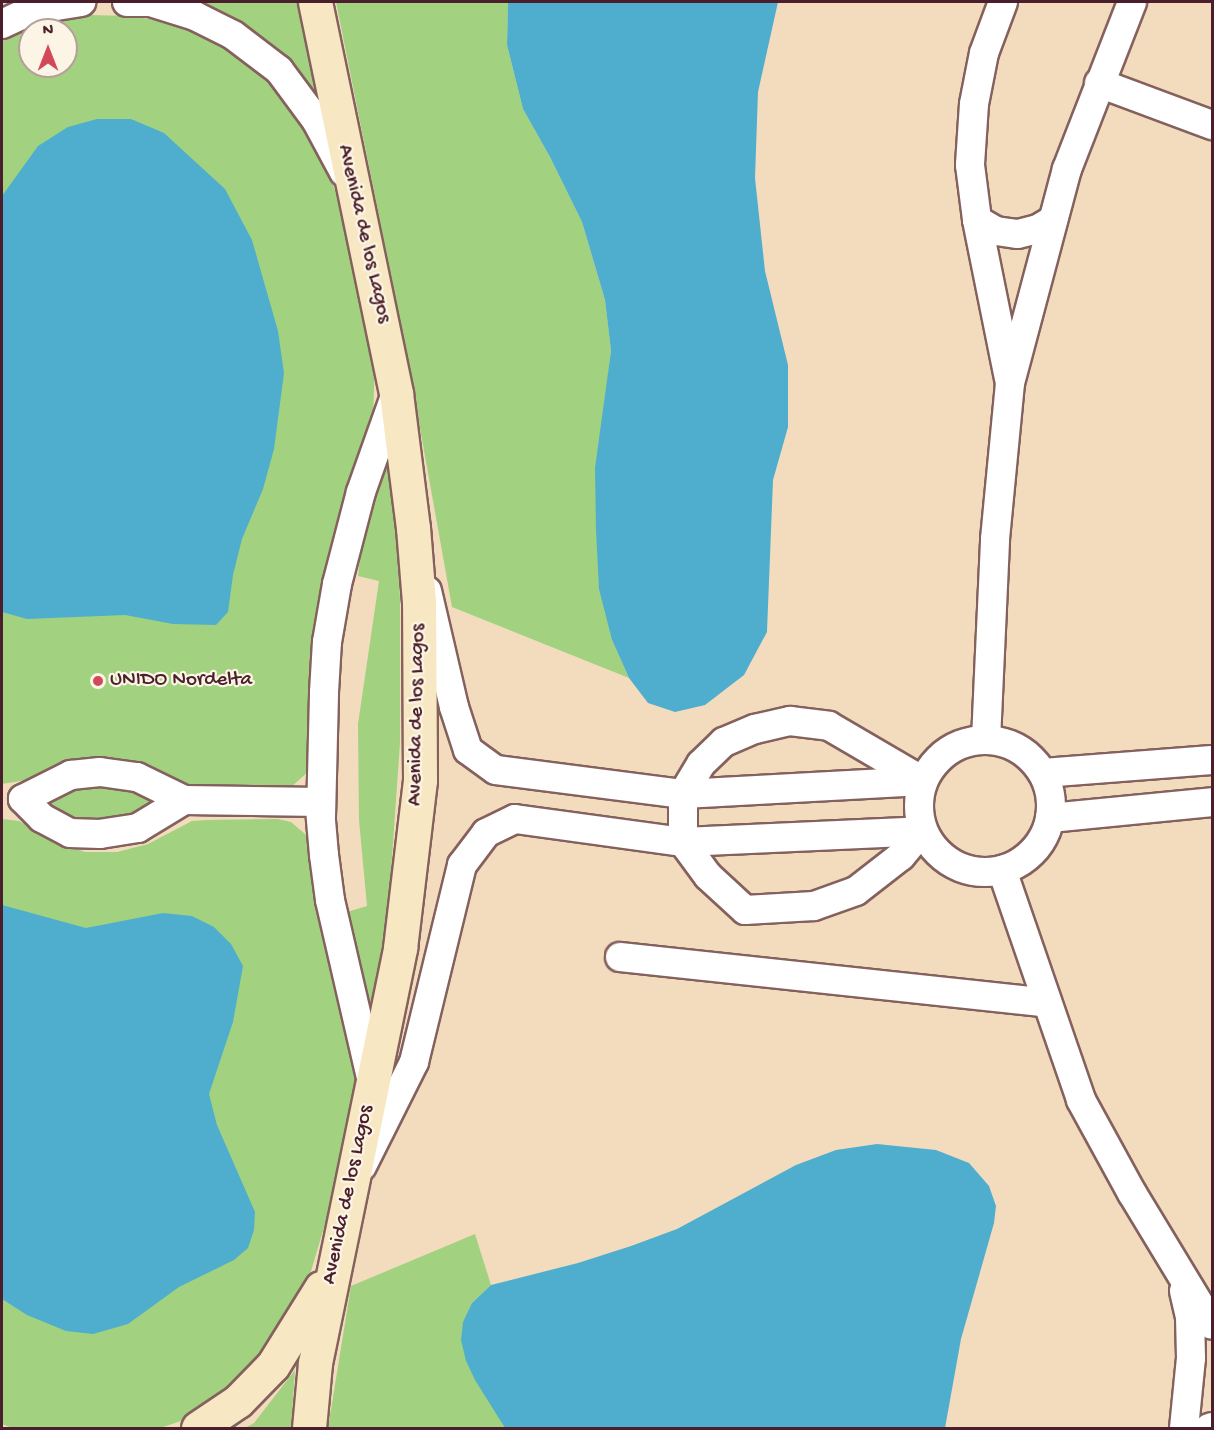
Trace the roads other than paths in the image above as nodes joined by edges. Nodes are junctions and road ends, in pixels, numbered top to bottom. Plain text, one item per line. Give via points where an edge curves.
1 (81, 2) edge
2 (127, 2) edge
3 (315, 2) edge
4 (1003, 2) edge
5 (1132, 2) edge
6 (2, 24) edge
7 (1099, 83) junction
8 (1212, 125) edge
9 (351, 185) junction
10 (977, 220) junction
11 (1053, 220) junction
12 (1010, 383) junction
13 (396, 393) junction
14 (413, 528) junction
15 (986, 740) junction
16 (1212, 760) edge
17 (1042, 773) junction
18 (923, 781) junction
19 (683, 794) junction
20 (12, 799) edge
21 (184, 800) junction
22 (321, 802) junction
23 (1212, 802) edge
24 (1050, 818) junction
25 (922, 831) junction
26 (683, 842) junction
27 (1002, 870) junction
28 (620, 957) dead end
29 (1047, 1003) junction
30 (373, 1084) junction
31 (353, 1184) junction
32 (333, 1268) junction
33 (1181, 1277) junction
34 (1212, 1325) edge
35 (198, 1428) edge
36 (309, 1428) edge
37 (1184, 1428) edge

1 - 6 street via 32,10
2 - 9 street via 150,2 195,16 233,35 279,70 316,120
3 - 9 street, Avenida de los Lagos
4 - 10 street via 984,53 974,104 970,165
5 - 7 street
7 - 8 street
7 - 11 street
9 - 13 street, Avenida de los Lagos
10 - 11 street via 996,231 1018,234
10 - 12 street
11 - 12 street
12 - 15 street via 995,538
13 - 14 street, Avenida de los Lagos
13 - 22 street via 361,492 327,642
14 - 19 street via 454,708 468,750 496,770
14 - 30 street, Avenida de los Lagos via 419,602 420,780 400,948
15 - 17 street via 1000,741 1024,752
15 - 18 street via 950,749
16 - 17 street
17 - 24 street via 1052,802
18 - 19 street
18 - 19 street via 829,726 790,721 724,742 701,764
18 - 25 street via 918,812
19 - 26 street
20 - 21 street via 71,775 100,772 137,777
20 - 21 street via 70,832 100,834 138,828
21 - 22 street
22 - 30 street via 330,900
23 - 24 street
24 - 27 street via 1033,851
25 - 26 street
25 - 26 street via 901,856 856,891 814,906 745,910 708,876
25 - 27 street via 932,847 955,865 982,873
26 - 31 street via 515,819 486,832 462,865 414,1062
27 - 29 street
28 - 29 street
29 - 33 street via 1081,1100
30 - 31 street, Avenida de los Lagos
31 - 32 street, Avenida de los Lagos
32 - 35 street via 273,1365 238,1401
32 - 36 street, Avenida de los Lagos via 315,1364
33 - 34 street
33 - 37 street via 1190,1317 1191,1358

